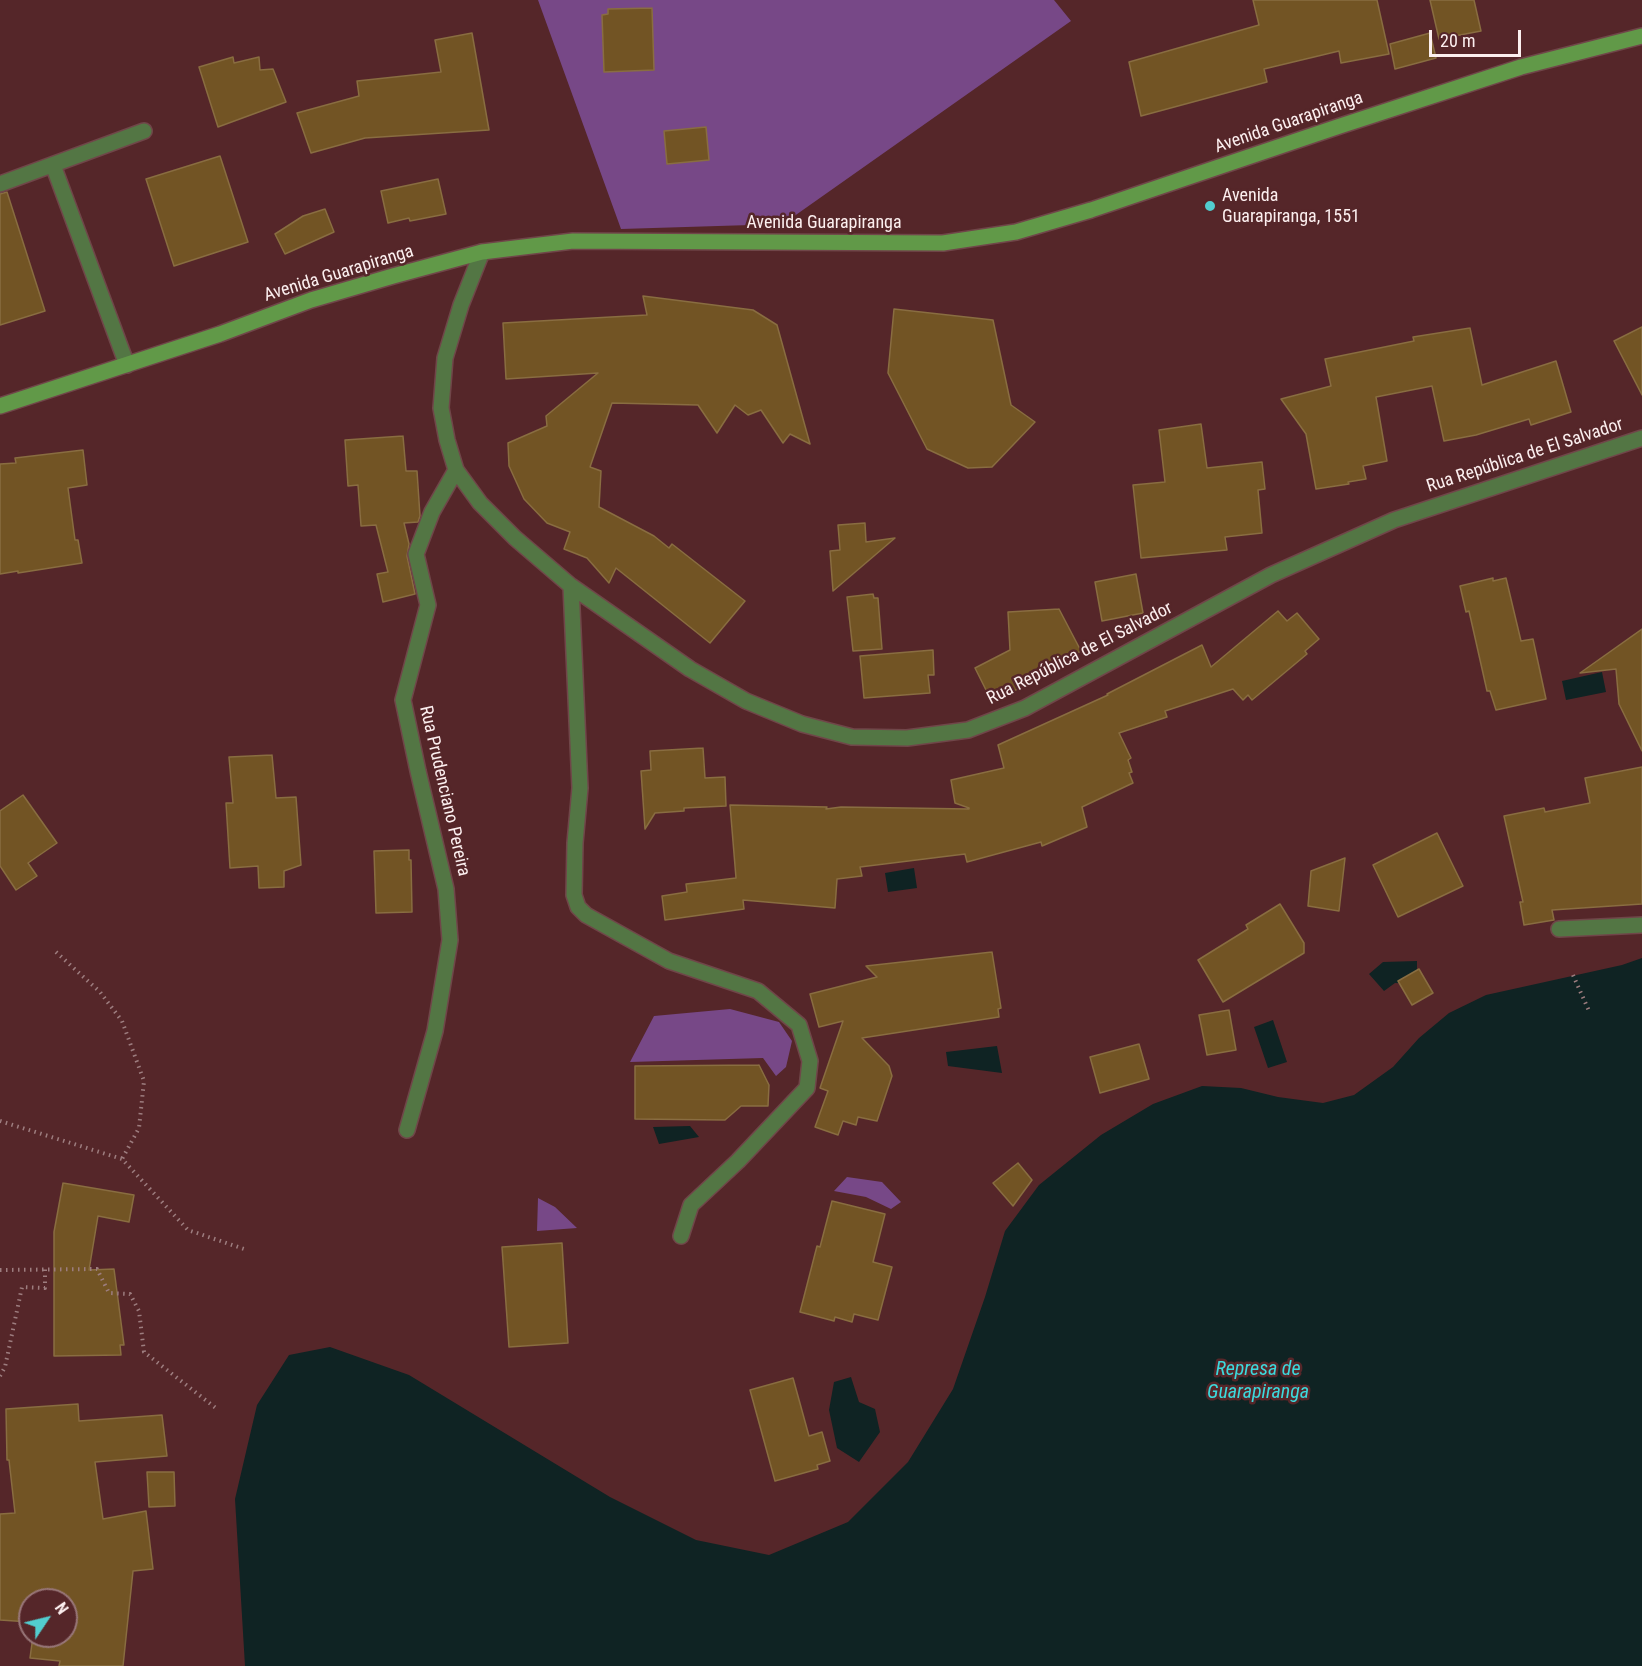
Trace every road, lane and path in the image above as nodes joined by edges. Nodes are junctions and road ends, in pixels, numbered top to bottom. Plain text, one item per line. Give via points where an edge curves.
1 (1642, 36) edge
2 (144, 130) dead end
3 (53, 165) junction
4 (0, 184) edge
5 (482, 252) junction
6 (127, 365) junction
7 (0, 406) edge
8 (1642, 438) edge
9 (456, 471) junction
10 (571, 586) junction
11 (1642, 925) edge
12 (1559, 929) dead end
13 (56, 952) dead end
14 (1573, 975) dead end
15 (1589, 1011) dead end
16 (0, 1120) edge
17 (407, 1130) dead end
18 (122, 1159) junction
19 (681, 1236) dead end
20 (247, 1250) dead end
21 (45, 1269) junction
22 (0, 1270) edge
23 (0, 1376) edge
24 (217, 1409) dead end

1 - 5 main road, Avenida Guarapiranga via 1521,67 1016,232 943,243 573,241
2 - 3 street
3 - 4 street
3 - 6 street
5 - 6 main road, Avenida Guarapiranga via 311,300
5 - 9 street, Rua República de El Salvador via 445,358 441,408
6 - 7 main road, Avenida Guarapiranga
8 - 10 street, Rua República de El Salvador via 1394,520 1271,575 1025,708 968,730 927,736 852,737 802,724 746,701 690,669
9 - 10 street, Rua República de El Salvador via 480,503
9 - 17 street, Rua Prudenciano Pereira via 432,512 416,554 428,605 403,700 446,889 450,940 435,1031
10 - 19 street via 580,788 574,885 578,907 669,961 758,991 799,1025 810,1061 807,1088 691,1205
11 - 12 street
13 - 18 path via 100,992 122,1021 144,1081 139,1128
14 - 15 path
16 - 18 path
18 - 20 path via 188,1230
21 - 22 path
21 - 23 path via 45,1288 22,1287
21 - 24 path via 97,1269 109,1293 130,1294 139,1311 144,1352

